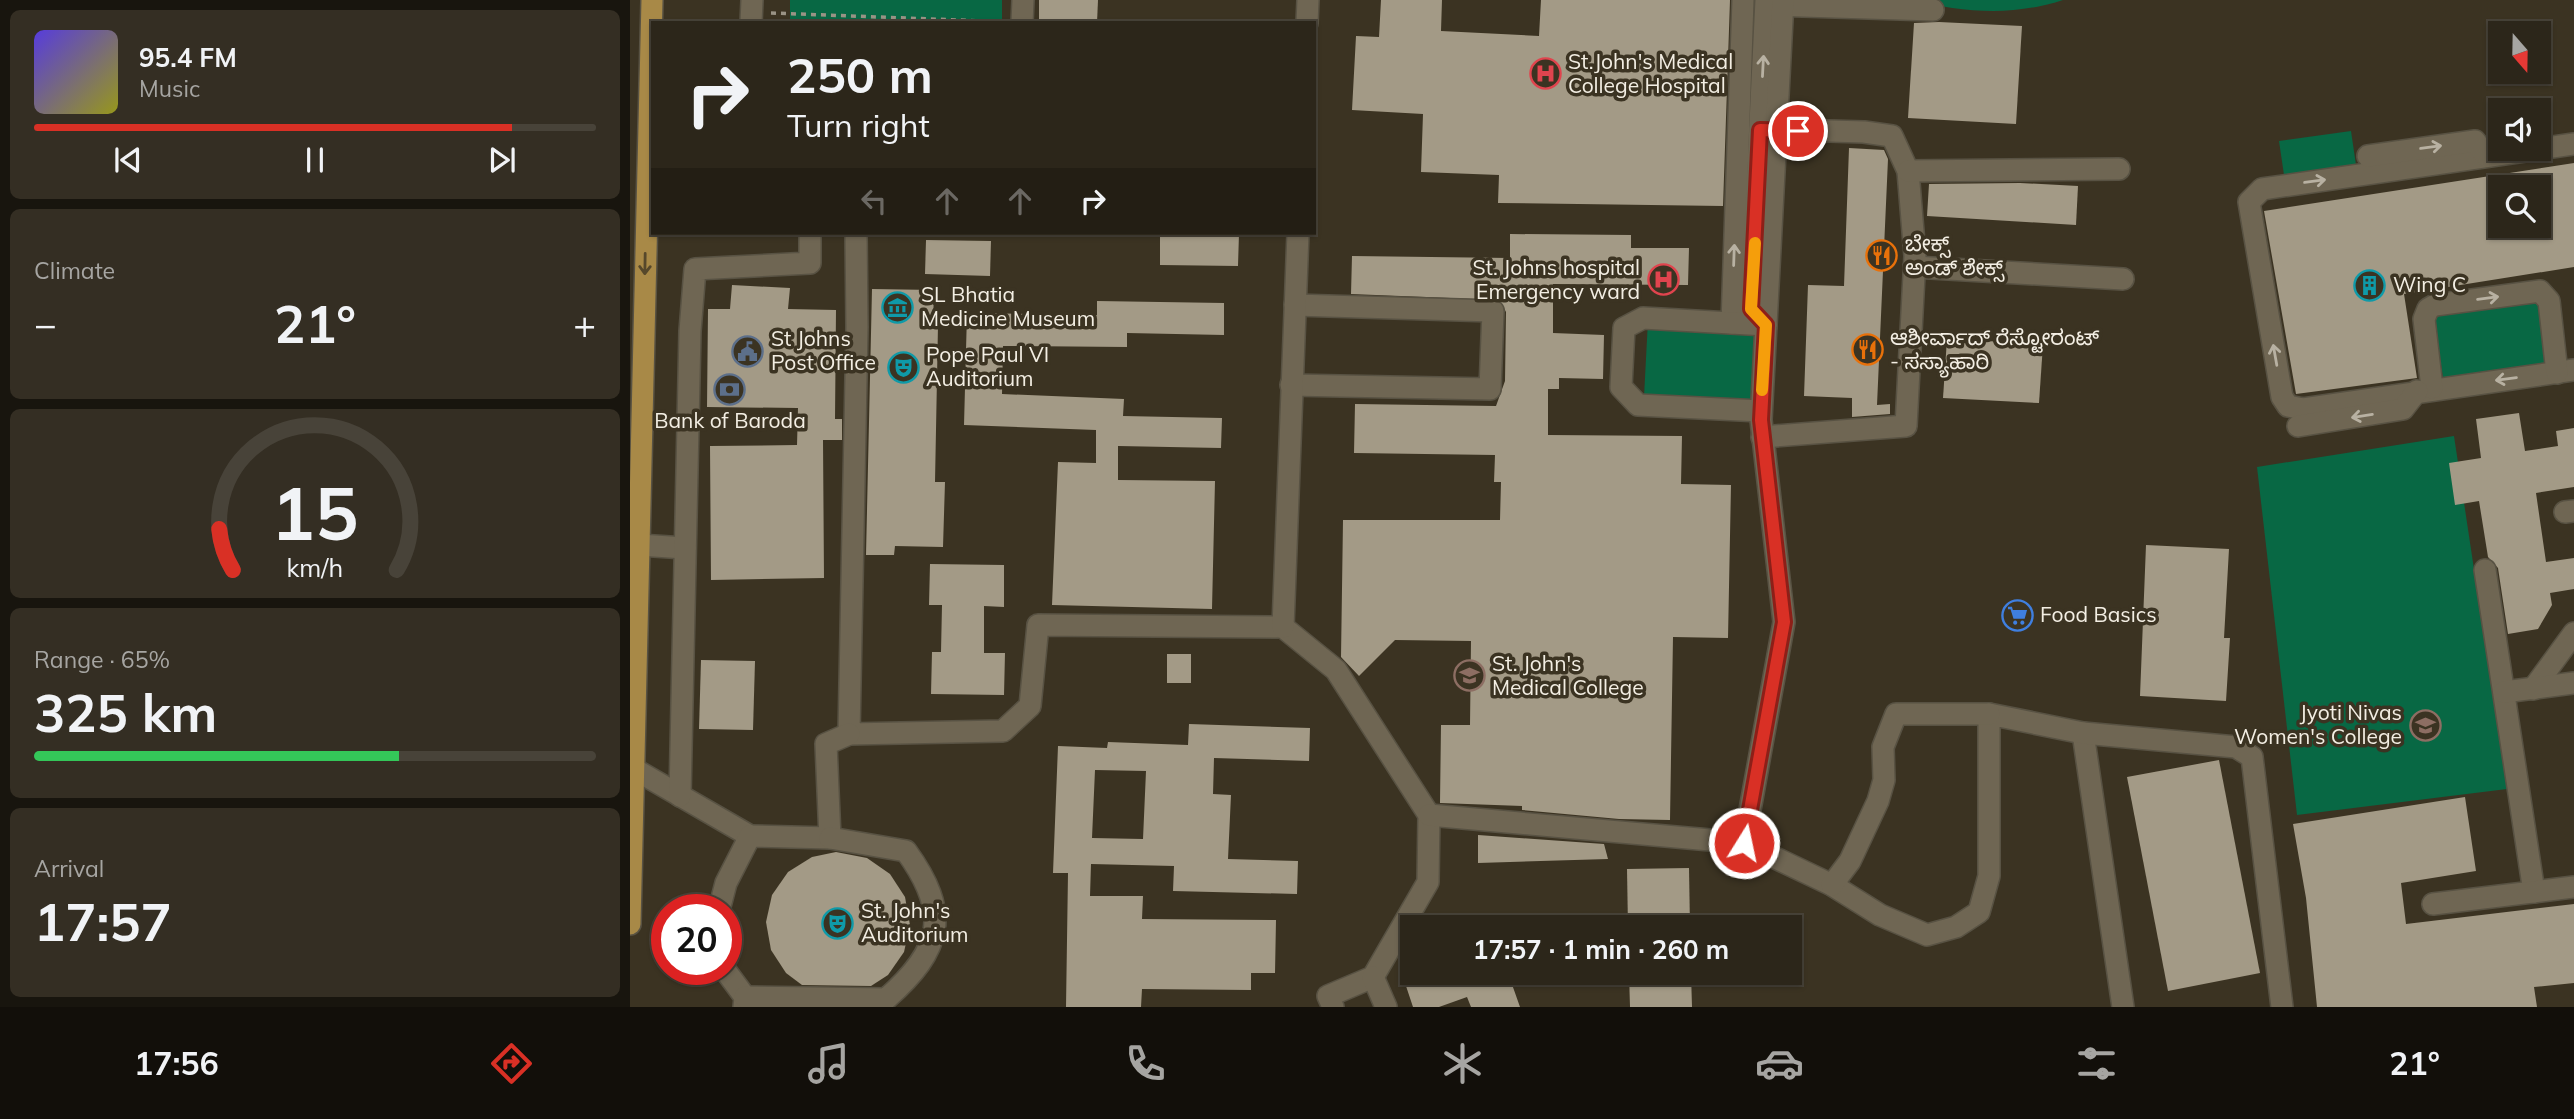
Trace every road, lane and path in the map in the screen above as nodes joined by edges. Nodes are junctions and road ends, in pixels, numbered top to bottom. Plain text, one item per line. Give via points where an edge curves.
1 (653, 0) edge
2 (1023, 0) edge
3 (1308, 0) edge
4 (1743, 2) edge
5 (1775, 2) edge
6 (1933, 10) dead end
7 (751, 12) edge
8 (652, 21) edge
9 (985, 21) dead end
10 (1022, 21) edge
11 (1307, 21) edge
12 (651, 78) edge
13 (1768, 130) junction
14 (2574, 144) edge
15 (2368, 156) dead end
16 (2486, 156) junction
17 (2119, 169) dead end
18 (1908, 171) junction
19 (810, 235) edge
20 (856, 235) edge
21 (1298, 235) edge
22 (1914, 267) junction
23 (2123, 279) dead end
24 (1295, 305) junction
25 (1732, 323) junction
26 (1766, 325) junction
27 (2565, 372) edge
28 (1292, 385) junction
29 (2424, 389) junction
30 (1761, 411) junction
31 (2298, 426) dead end
32 (1762, 437) junction
33 (639, 545) junction
34 (685, 548) junction
35 (2485, 570) dead end
36 (1283, 627) junction
37 (2574, 633) edge
38 (2574, 683) edge
39 (2533, 689) junction
40 (2504, 692) junction
41 (1989, 713) junction
42 (2083, 733) junction
43 (849, 734) junction
44 (634, 769) junction
45 (680, 796) junction
46 (1429, 815) junction
47 (750, 836) junction
48 (830, 838) junction
49 (1744, 843) junction
50 (1832, 885) junction
51 (2574, 887) edge
52 (2534, 892) junction
53 (723, 894) edge
54 (2433, 904) dead end
55 (630, 924) edge
56 (1373, 977) junction
57 (734, 985) edge
58 (744, 1002) edge
59 (1333, 1007) edge
60 (1386, 1007) edge
61 (2123, 1007) edge
62 (2282, 1007) edge

1 -> 8 main road
2 - 10 lane
3 - 11 lane
4 - 5 lane
25 -> 4 lane
5 - 6 lane
5 - 13 lane
7 - 9 path
12 -> 33 main road
13 - 18 lane via 1892,136
13 - 26 lane
14 - 16 lane
15 -> 16 lane via 2475,141
29 -> 16 lane via 2303,409 2288,406 2282,397 2249,202 2262,189
17 - 18 lane
18 - 22 lane
19 - 34 lane via 810,263 695,269
20 - 43 lane
21 - 24 lane
22 - 23 lane
22 - 32 lane via 1906,426
24 - 28 lane
24 - 28 lane via 1493,311 1490,389
25 - 26 lane
25 - 30 lane via 1643,318 1624,328 1621,387 1638,405
26 - 30 lane
27 -> 29 lane
29 -> 27 lane via 2428,309 2540,291 2549,301
28 - 36 lane
29 -> 31 lane via 2403,409
30 - 32 lane
32 - 49 lane via 1784,622
33 - 34 lane
33 - 44 main road
34 - 45 lane
35 - 40 lane
36 - 43 lane via 1038,625 1030,706 1003,731
36 - 46 lane via 1336,670
37 - 39 lane
38 - 39 lane
39 - 40 lane
40 - 52 lane
41 - 42 lane
41 - 50 lane via 1896,713 1883,747 1884,780 1878,801 1850,861
41 - 50 lane via 1989,876 1979,912 1956,927 1927,935 1880,915
42 - 61 lane
42 - 62 lane via 2236,747 2252,757
43 - 48 lane via 826,744
44 - 45 lane
44 - 55 main road
45 - 47 lane
46 - 49 lane
46 - 56 lane via 1428,882
47 - 48 lane
47 - 53 lane
48 - 58 lane via 905,851 926,879 937,914 927,953 886,999
49 - 50 lane
51 - 52 lane
52 - 54 lane
56 - 59 lane via 1328,996
56 - 60 lane
57 - 58 lane

